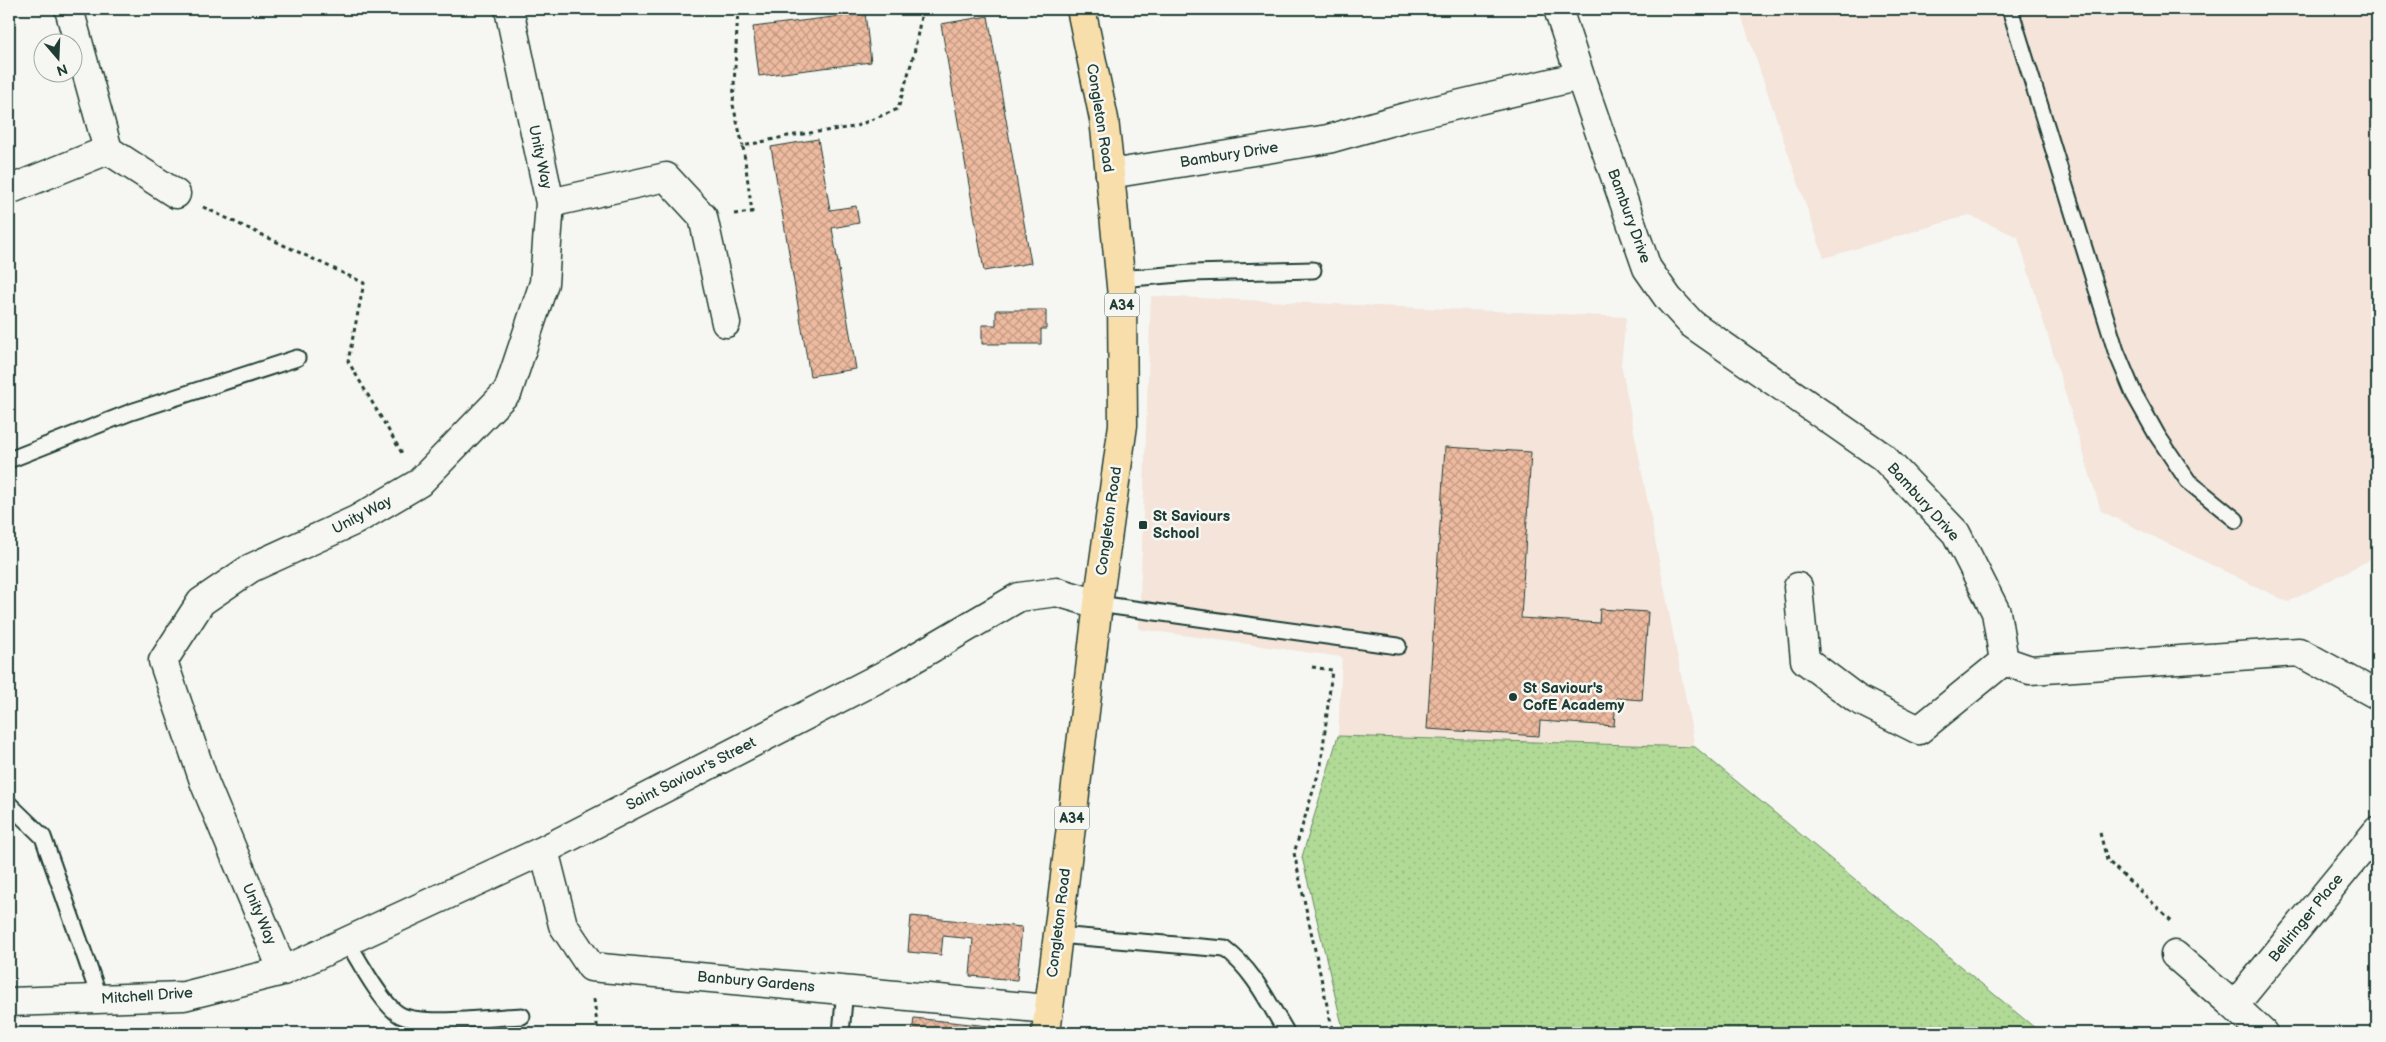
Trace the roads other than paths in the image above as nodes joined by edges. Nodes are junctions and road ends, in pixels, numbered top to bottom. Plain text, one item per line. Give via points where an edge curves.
1 (69, 9) edge
2 (509, 9) edge
3 (1081, 9) edge
4 (1558, 9) edge
5 (2010, 9) edge
6 (1580, 76) junction
7 (108, 150) junction
8 (1110, 174) junction
9 (9, 190) edge
10 (176, 194) road end
11 (550, 203) junction
12 (1313, 270) dead end
13 (1120, 279) junction
14 (726, 323) dead end
15 (297, 358) dead end
16 (9, 460) edge
17 (2236, 520) dead end
18 (1798, 587) dead end
19 (1098, 604) junction
20 (1398, 646) dead end
21 (2004, 661) junction
22 (2377, 695) edge
23 (9, 804) edge
24 (2377, 831) edge
25 (544, 850) junction
26 (1057, 935) junction
27 (347, 941) junction
28 (2175, 955) road end
29 (283, 971) junction
30 (846, 990) junction
31 (100, 999) junction
32 (9, 1002) edge
33 (2234, 1006) junction
34 (522, 1016) dead end
35 (1047, 1021) edge
36 (1285, 1030) dead end
37 (842, 1033) edge
38 (2263, 1033) edge

1 - 7 street
2 - 11 street, Unity Way
3 - 8 highway, Congleton Road / A34 via 1104,119
4 - 6 street, Bambury Drive
5 - 17 lane via 2116,352 2134,394 2188,481
6 - 8 street, Bambury Drive via 1328,139
6 - 21 street, Bambury Drive via 1647,268 1668,298 1692,324 1883,457 1956,534 1996,612
7 - 9 street
7 - 10 street
8 - 13 highway, Congleton Road / A34
11 - 14 street via 666,177 703,217
11 - 29 street, Unity Way via 544,283 508,391 419,484 356,520 251,568 201,602 163,661 205,784
12 - 13 lane via 1191,273
13 - 19 highway, Congleton Road / A34 via 1123,425
15 - 16 lane via 131,412
18 - 21 street via 1805,660 1857,699 1919,730
19 - 20 lane
19 - 25 street, Saint Saviour's Street via 1057,592 1019,597 896,669
19 - 26 highway, Congleton Road / A34
21 - 22 street via 2030,670 2299,652
23 - 31 lane via 43,837
24 - 33 street, Bellringer Place
25 - 27 street, Saint Saviour's Street
25 - 30 street, Banbury Gardens via 563,925 591,967
26 - 35 highway, Congleton Road / A34
26 - 36 lane via 1225,949 1247,969
27 - 29 street, Saint Saviour's Street
27 - 34 lane via 376,988 399,1015 419,1021
28 - 33 street
29 - 31 street, Mitchell Drive via 184,996
30 - 35 street, Banbury Gardens
30 - 37 lane
31 - 32 street, Mitchell Drive
33 - 38 street

